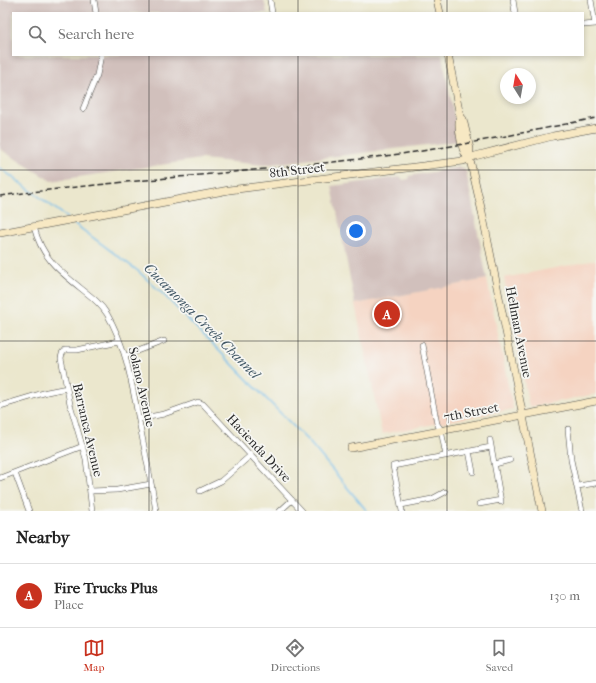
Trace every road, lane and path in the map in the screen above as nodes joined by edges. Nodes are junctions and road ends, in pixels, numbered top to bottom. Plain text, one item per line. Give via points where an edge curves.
1 (94, 0) edge
2 (270, 0) edge
3 (437, 0) edge
4 (512, 0) edge
5 (591, 0) edge
6 (96, 12) edge
7 (272, 12) edge
8 (440, 12) edge
9 (515, 12) edge
10 (596, 24) edge
11 (584, 25) edge
12 (101, 56) edge
13 (448, 56) edge
14 (84, 109) dead end
15 (596, 128) edge
16 (469, 159) junction
17 (34, 227) junction
18 (0, 233) edge
19 (164, 341) dead end
20 (119, 342) junction
21 (422, 345) dead end
22 (124, 356) junction
23 (67, 388) junction
24 (596, 401) edge
25 (0, 406) edge
26 (523, 414) junction
27 (139, 419) junction
28 (568, 429) dead end
29 (441, 430) junction
30 (490, 440) dead end
31 (83, 446) junction
32 (491, 447) junction
33 (351, 448) dead end
34 (469, 451) junction
35 (251, 455) junction
36 (446, 456) junction
37 (510, 460) dead end
38 (495, 464) junction
39 (473, 472) dead end
40 (15, 473) junction
41 (0, 478) edge
42 (596, 483) edge
43 (151, 484) junction
44 (578, 486) junction
45 (90, 491) junction
46 (200, 491) dead end
47 (446, 492) dead end
48 (292, 500) junction
49 (479, 504) dead end
50 (401, 505) junction
51 (29, 511) edge
52 (92, 511) edge
53 (156, 511) edge
54 (280, 511) edge
55 (302, 511) edge
56 (402, 511) edge
57 (542, 511) edge
58 (582, 511) edge

1 - 6 street
2 - 7 street
3 - 8 street
4 - 9 street
5 - 10 street
10 - 11 street
12 - 14 street via 97,75
13 - 16 street, Hellman Avenue via 460,116 458,121 464,150
15 - 16 street, 8th Street via 553,136
16 - 17 street, 8th Street via 229,190
16 - 26 street, Hellman Avenue
17 - 18 street, 8th Street
17 - 20 street, Solano Avenue via 41,248 51,263 106,312
19 - 22 street
20 - 22 street, Solano Avenue
20 - 23 street, Barranca Avenue via 65,350 61,358
21 - 29 street via 437,424
22 - 27 street, Solano Avenue via 134,389
23 - 25 street
23 - 31 street, Barranca Avenue
24 - 26 street, 7th Street
26 - 29 street, 7th Street
26 - 57 street, Hellman Avenue
27 - 35 street, Hacienda Drive via 164,414 198,402 203,404
27 - 43 street, Solano Avenue
28 - 44 street via 571,460
29 - 33 street, 7th Street
29 - 36 street
30 - 32 street
31 - 40 street
31 - 45 street, Barranca Avenue
32 - 34 street
32 - 38 street
34 - 36 street
34 - 39 street
35 - 46 street via 221,482
35 - 48 street, Hacienda Drive
36 - 50 street via 393,466
37 - 38 street
38 - 49 street via 501,501
40 - 41 street
40 - 51 street
42 - 44 street
43 - 45 street via 117,490
43 - 53 street, Solano Avenue
44 - 58 street
45 - 52 street, Barranca Avenue
47 - 50 street via 432,499
48 - 54 street
48 - 55 street, Hacienda Drive
50 - 56 street

